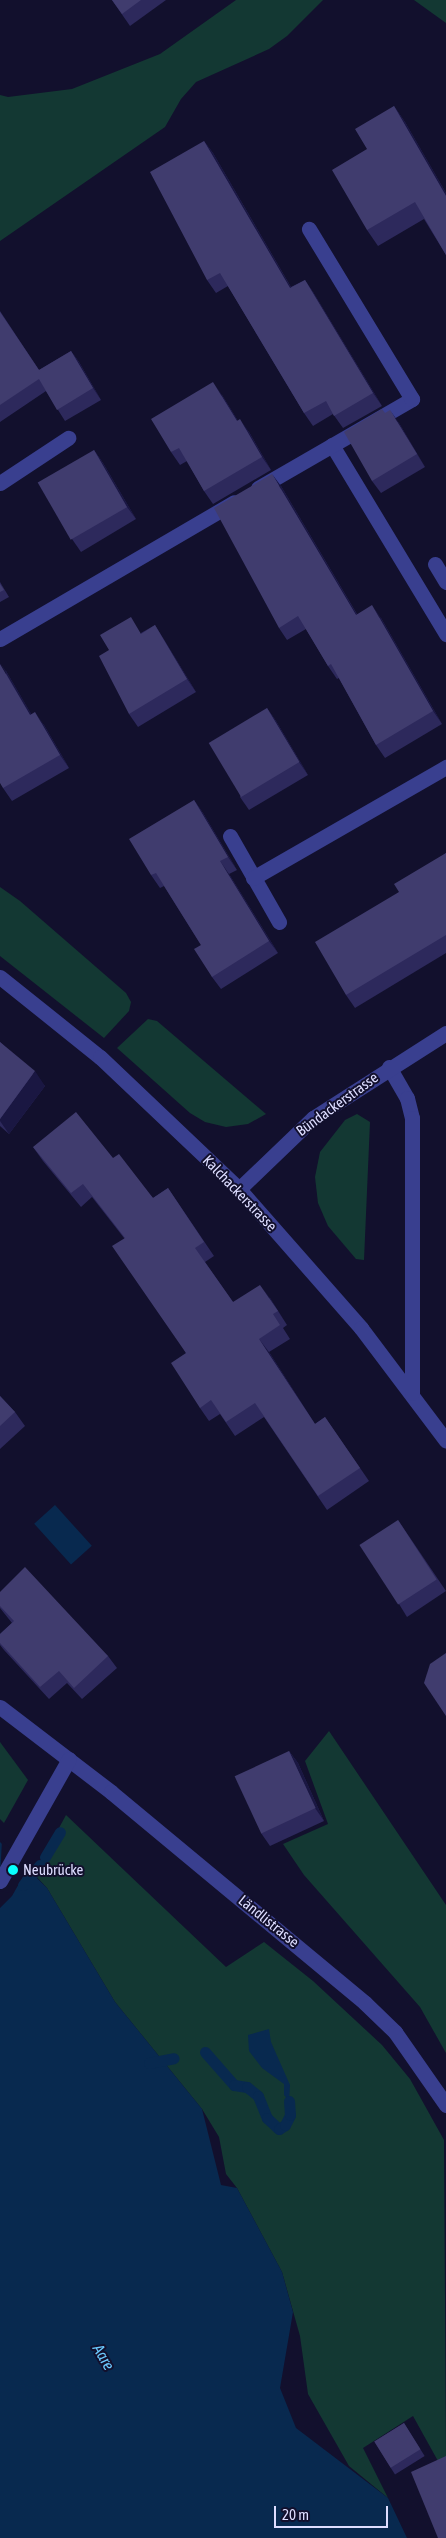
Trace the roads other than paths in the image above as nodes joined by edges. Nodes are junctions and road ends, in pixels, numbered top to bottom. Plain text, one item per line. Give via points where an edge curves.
1 (308, 229) dead end
2 (68, 438) dead end
3 (332, 445) junction
4 (0, 483) edge
5 (435, 564) dead end
6 (446, 582) edge
7 (446, 634) edge
8 (0, 638) edge
9 (446, 767) edge
10 (230, 836) dead end
11 (253, 878) junction
12 (278, 922) dead end
13 (0, 977) edge
14 (446, 1033) edge
15 (389, 1067) junction
16 (239, 1189) junction
17 (412, 1393) junction
18 (446, 1441) edge
19 (0, 1707) edge
20 (69, 1759) junction
21 (0, 1881) edge
22 (446, 2105) edge

1 - 3 street via 412,399
2 - 4 street
3 - 7 street
3 - 8 street
5 - 6 street
9 - 11 street
10 - 11 street
11 - 12 street
13 - 16 street, Kalchackerstrasse via 100,1057
14 - 15 street, Bündackerstrasse
15 - 16 street, Bündackerstrasse via 313,1118
15 - 17 street via 407,1098 412,1118
16 - 17 street, Kalchackerstrasse via 298,1253
17 - 18 street, Kalchackerstrasse
19 - 20 street, Ländlistrasse
20 - 21 street
20 - 22 street, Ländlistrasse via 365,2003 418,2062

